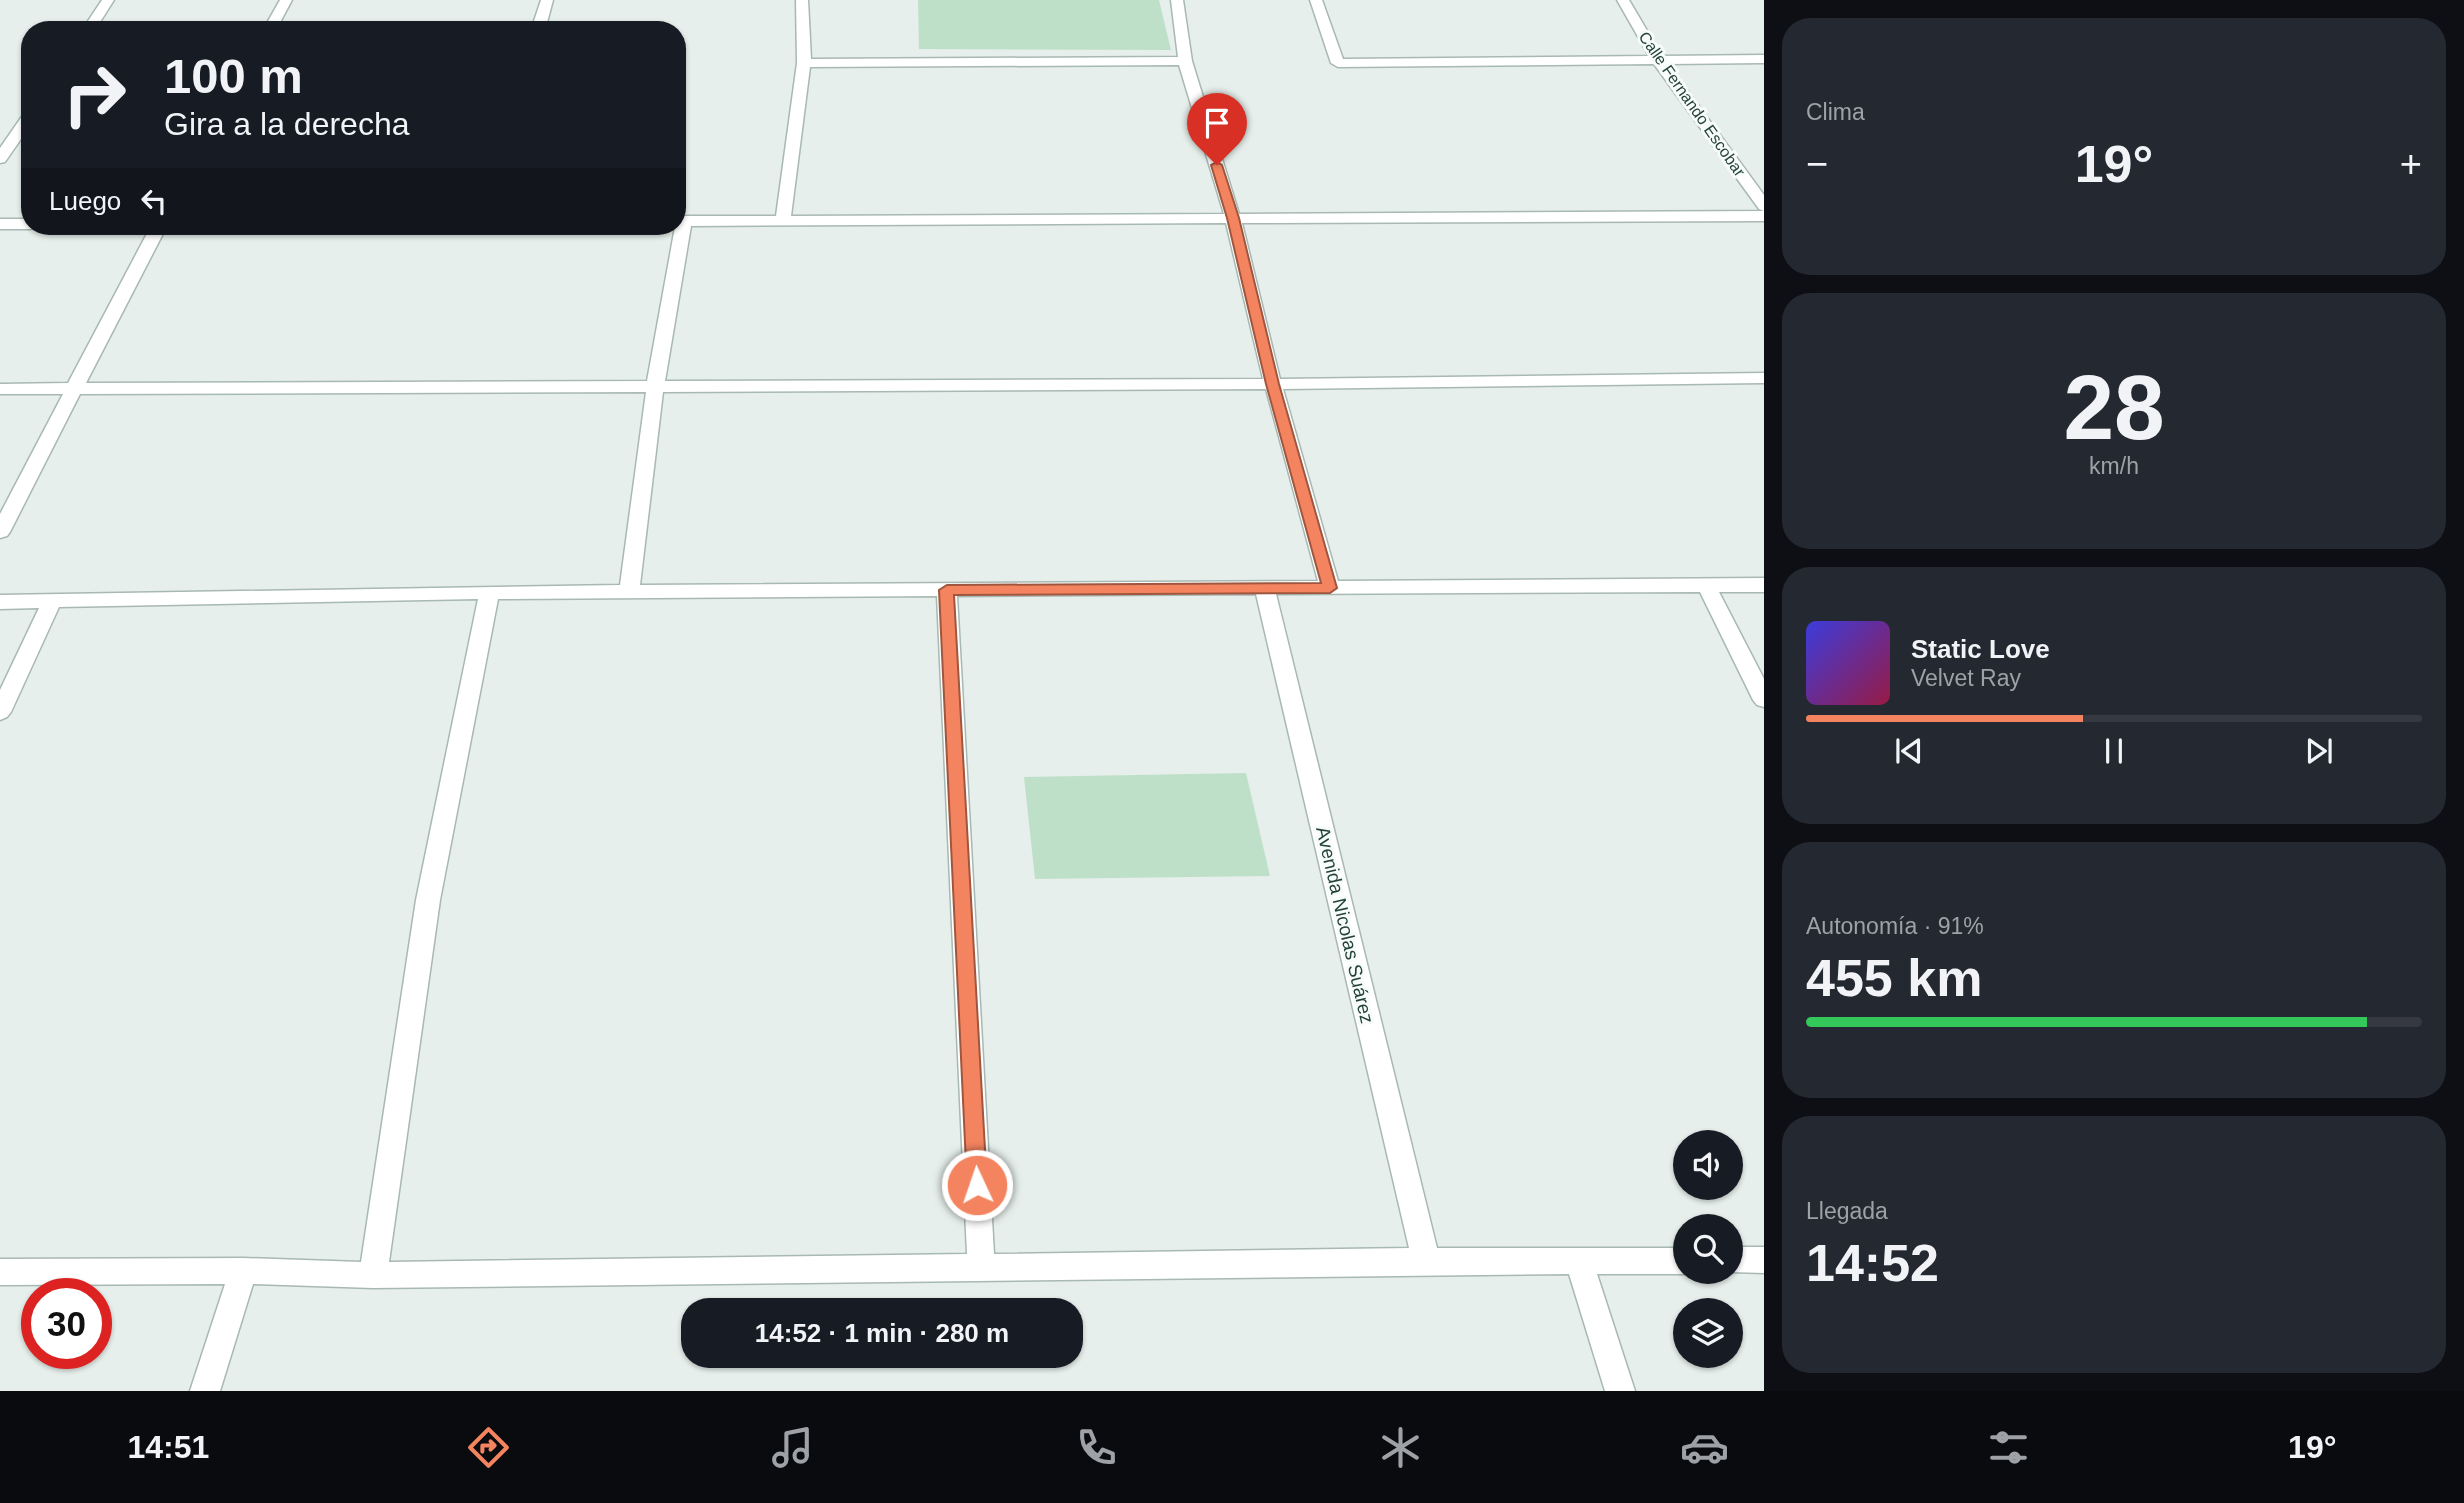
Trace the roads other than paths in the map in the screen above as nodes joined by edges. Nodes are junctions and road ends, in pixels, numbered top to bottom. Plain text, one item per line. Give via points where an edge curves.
1 (108, 0) edge
2 (286, 0) edge
3 (547, 0) edge
4 (802, 0) edge
5 (1177, 0) edge
6 (1315, 0) edge
7 (1623, 0) edge
8 (94, 21) edge
9 (274, 21) edge
10 (541, 21) edge
11 (1764, 59) edge
12 (1658, 60) junction
13 (1185, 61) junction
14 (804, 63) junction
15 (21, 128) edge
16 (0, 159) edge
17 (1764, 206) edge
18 (1764, 216) edge
19 (1233, 218) junction
20 (783, 220) junction
21 (686, 221) edge
22 (0, 224) edge
23 (21, 224) edge
24 (154, 235) edge
25 (679, 235) edge
26 (1764, 378) edge
27 (1273, 384) junction
28 (655, 386) junction
29 (72, 388) junction
30 (0, 390) edge
31 (0, 532) edge
32 (1706, 585) junction
33 (1764, 585) edge
34 (1330, 588) junction
35 (1265, 589) junction
36 (947, 590) junction
37 (489, 592) junction
38 (629, 592) junction
39 (0, 601) edge
40 (52, 601) junction
41 (1764, 700) edge
42 (0, 712) edge
43 (1743, 1260) edge
44 (1764, 1260) edge
45 (1426, 1261) junction
46 (1673, 1261) edge
47 (1580, 1262) junction
48 (981, 1266) junction
49 (243, 1271) junction
50 (0, 1272) edge
51 (373, 1275) junction
52 (205, 1391) edge
53 (1620, 1391) edge

1 - 8 street
2 - 9 street
3 - 10 street
4 - 14 street
5 - 13 street
6 - 12 street via 1338,63
7 - 12 street, Calle Fernando Escobar
11 - 12 street
12 - 17 street, Calle Fernando Escobar
13 - 14 street
13 - 19 street
14 - 20 street
15 - 16 street
18 - 19 street
19 - 20 street
19 - 27 street
20 - 21 street
22 - 23 street
24 - 29 street
25 - 28 street
26 - 27 street
27 - 28 street
27 - 34 street
28 - 29 street
28 - 38 street
29 - 30 street
29 - 31 street
32 - 33 street
32 - 34 street
32 - 41 street
34 - 35 street
35 - 36 street
35 - 45 street, Avenida Nicolas Suárez
36 - 38 street
36 - 48 street
37 - 38 street
37 - 40 street
37 - 51 street via 428,900
39 - 40 street
40 - 42 street
43 - 44 street
45 - 47 street
45 - 48 street
46 - 47 street
47 - 53 street
48 - 51 street
49 - 50 street
49 - 51 street
49 - 52 street

